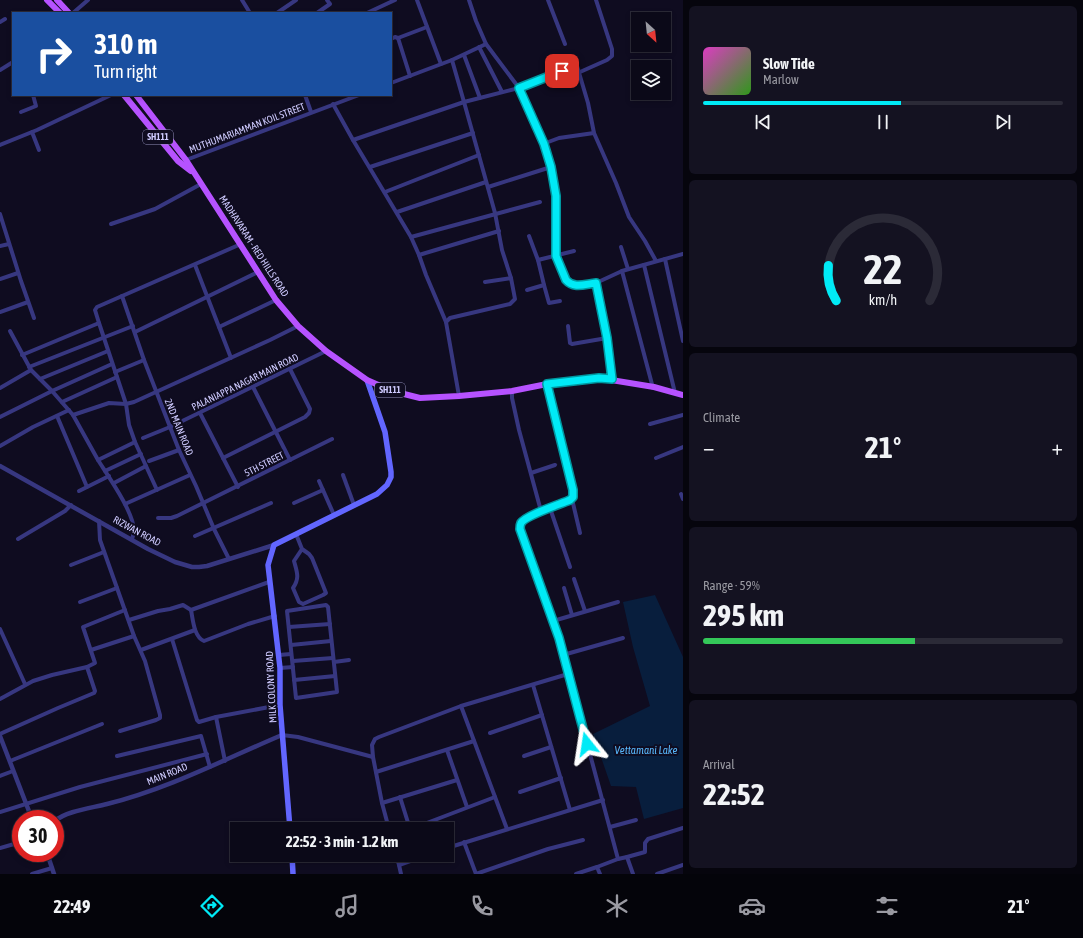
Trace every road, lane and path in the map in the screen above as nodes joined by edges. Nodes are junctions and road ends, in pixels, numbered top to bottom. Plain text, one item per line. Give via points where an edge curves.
1 (47, 0) edge
2 (57, 0) edge
3 (88, 0) edge
4 (242, 0) edge
5 (296, 0) edge
6 (327, 0) edge
7 (395, 0) edge
8 (417, 0) edge
9 (469, 0) edge
10 (548, 0) edge
11 (596, 0) edge
12 (59, 12) edge
13 (68, 12) edge
14 (74, 12) edge
15 (249, 12) edge
16 (278, 12) edge
17 (318, 12) edge
18 (369, 12) edge
19 (5, 19) dead end
20 (0, 22) edge
21 (427, 27) junction
22 (398, 38) junction
23 (392, 39) edge
24 (486, 44) junction
25 (565, 44) dead end
26 (479, 48) junction
27 (464, 55) junction
28 (452, 60) junction
29 (12, 63) edge
30 (441, 64) junction
31 (0, 70) edge
32 (580, 72) junction
33 (410, 76) junction
34 (392, 83) edge
35 (519, 88) junction
36 (502, 92) junction
37 (33, 96) edge
38 (109, 96) edge
39 (125, 96) edge
40 (136, 96) edge
41 (305, 96) edge
42 (356, 96) edge
43 (480, 98) junction
44 (464, 102) junction
45 (333, 104) junction
46 (21, 112) dead end
47 (311, 112) junction
48 (32, 132) junction
49 (473, 133) junction
50 (594, 134) junction
51 (353, 140) junction
52 (544, 144) junction
53 (0, 146) edge
54 (39, 150) dead end
55 (479, 155) junction
56 (186, 160) junction
57 (370, 167) junction
58 (551, 167) junction
59 (194, 173) junction
60 (486, 182) junction
61 (201, 184) junction
62 (488, 187) junction
63 (385, 192) junction
64 (540, 202) dead end
65 (397, 212) junction
66 (495, 213) junction
67 (0, 214) edge
68 (110, 224) dead end
69 (499, 231) junction
70 (529, 236) dead end
71 (411, 237) junction
72 (9, 244) junction
73 (241, 244) junction
74 (0, 246) edge
75 (621, 247) dead end
76 (574, 251) dead end
77 (683, 254) edge
78 (419, 255) junction
79 (556, 256) junction
80 (665, 259) junction
81 (538, 260) junction
82 (656, 261) junction
83 (644, 264) junction
84 (195, 265) junction
85 (628, 269) junction
86 (622, 271) junction
87 (258, 272) junction
88 (18, 273) junction
89 (511, 278) junction
90 (0, 279) edge
91 (485, 282) dead end
92 (596, 283) junction
93 (544, 285) junction
94 (527, 290) dead end
95 (122, 296) junction
96 (207, 297) junction
97 (276, 300) junction
98 (560, 301) dead end
99 (28, 302) junction
100 (0, 312) edge
101 (34, 318) dead end
102 (446, 322) junction
103 (99, 323) junction
104 (133, 326) junction
105 (298, 326) junction
106 (568, 326) dead end
107 (219, 327) junction
108 (10, 331) dead end
109 (135, 332) junction
110 (104, 338) junction
111 (607, 338) junction
112 (683, 341) edge
113 (108, 351) junction
114 (326, 351) junction
115 (22, 355) junction
116 (231, 358) junction
117 (144, 360) junction
118 (112, 364) junction
119 (30, 368) junction
120 (290, 369) junction
121 (115, 372) junction
122 (117, 377) junction
123 (40, 379) junction
124 (612, 379) junction
125 (368, 380) junction
126 (547, 384) junction
127 (253, 387) junction
128 (0, 388) edge
129 (653, 388) junction
130 (52, 391) junction
131 (512, 391) junction
132 (156, 392) junction
133 (676, 393) junction
134 (683, 395) edge
135 (459, 396) junction
136 (62, 402) junction
137 (126, 404) junction
138 (69, 410) junction
139 (200, 413) junction
140 (73, 415) junction
141 (683, 415) edge
142 (57, 416) junction
143 (0, 417) edge
144 (650, 424) dead end
145 (170, 427) junction
146 (276, 432) junction
147 (143, 438) dead end
148 (332, 439) dead end
149 (135, 442) junction
150 (1, 445) edge
151 (683, 447) edge
152 (179, 450) junction
153 (141, 454) junction
154 (223, 458) junction
155 (656, 458) dead end
156 (98, 460) junction
157 (290, 460) junction
158 (149, 461) dead end
159 (555, 464) dead end
160 (0, 466) edge
161 (146, 466) junction
162 (105, 471) junction
163 (531, 473) junction
164 (190, 474) junction
165 (343, 475) dead end
166 (109, 476) junction
167 (319, 481) dead end
168 (114, 483) junction
169 (87, 487) junction
170 (238, 487) junction
171 (157, 490) junction
172 (322, 490) junction
173 (79, 491) dead end
174 (681, 494) dead end
175 (572, 499) junction
176 (683, 499) edge
177 (203, 503) junction
178 (271, 503) dead end
179 (294, 503) dead end
180 (125, 504) junction
181 (71, 505) junction
182 (354, 505) junction
183 (550, 508) junction
184 (542, 511) junction
185 (334, 515) junction
186 (158, 518) dead end
187 (99, 521) junction
188 (214, 529) junction
189 (580, 533) dead end
190 (296, 534) junction
191 (195, 536) dead end
192 (18, 539) dead end
193 (132, 539) junction
194 (274, 545) junction
195 (302, 549) junction
196 (104, 552) junction
197 (229, 559) junction
198 (71, 565) dead end
199 (570, 567) dead end
200 (574, 579) dead end
201 (269, 582) junction
202 (116, 588) junction
203 (564, 588) dead end
204 (80, 602) dead end
205 (618, 602) dead end
206 (125, 610) junction
207 (191, 610) junction
208 (585, 611) junction
209 (572, 615) junction
210 (275, 616) junction
211 (129, 620) junction
212 (553, 620) junction
213 (330, 624) junction
214 (289, 628) junction
215 (0, 629) edge
216 (195, 630) junction
217 (134, 636) junction
218 (2, 637) edge
219 (623, 638) dead end
220 (172, 639) junction
221 (331, 641) junction
222 (291, 645) junction
223 (91, 650) junction
224 (141, 650) junction
225 (292, 654) junction
226 (279, 655) junction
227 (563, 655) junction
228 (333, 660) junction
229 (349, 660) dead end
230 (293, 661) junction
231 (293, 666) junction
232 (87, 667) junction
233 (280, 668) junction
234 (568, 674) junction
235 (335, 676) junction
236 (294, 680) junction
237 (25, 684) junction
238 (533, 685) junction
239 (0, 699) edge
240 (280, 704) junction
241 (461, 706) junction
242 (542, 715) junction
243 (216, 717) junction
244 (102, 724) dead end
245 (120, 731) dead end
246 (490, 733) dead end
247 (282, 735) junction
248 (0, 736) edge
249 (474, 742) junction
250 (552, 747) junction
251 (447, 750) junction
252 (207, 754) junction
253 (117, 756) dead end
254 (524, 756) dead end
255 (373, 757) junction
256 (225, 760) junction
257 (10, 761) junction
258 (210, 767) junction
259 (13, 771) junction
260 (376, 772) junction
261 (0, 776) edge
262 (561, 778) junction
263 (457, 780) junction
264 (520, 792) dead end
265 (400, 797) junction
266 (495, 797) junction
267 (603, 800) junction
268 (25, 803) junction
269 (382, 803) junction
270 (467, 807) junction
271 (28, 810) edge
272 (570, 810) junction
273 (0, 812) edge
274 (64, 815) edge
275 (636, 820) dead end
276 (289, 822) edge
277 (387, 822) edge
278 (408, 822) edge
279 (428, 822) edge
280 (610, 827) junction
281 (683, 828) edge
282 (507, 829) junction
283 (583, 840) dead end
284 (464, 842) junction
285 (12, 845) edge
286 (454, 846) edge
287 (0, 848) edge
288 (627, 857) junction
289 (618, 859) junction
290 (50, 862) edge
291 (292, 862) edge
292 (398, 862) edge
293 (406, 862) edge
294 (399, 865) junction
295 (683, 865) edge
296 (597, 867) junction
297 (52, 868) junction
298 (32, 874) edge
299 (54, 874) edge
300 (293, 874) edge
301 (401, 874) edge
302 (476, 874) edge
303 (576, 874) edge
304 (600, 874) edge
305 (633, 874) edge
306 (657, 874) edge

1 - 12 main road
2 - 13 main road
3 - 14 street
4 - 15 street
5 - 16 street
6 - 17 street via 330,4
7 - 18 street
8 - 21 street
9 - 24 street
10 - 25 street
11 - 32 street via 612,56
19 - 20 street
21 - 22 street
21 - 30 street
22 - 23 street
22 - 33 street
24 - 26 street
24 - 35 street
26 - 27 street
26 - 36 street
27 - 28 street
27 - 43 street
28 - 30 street
28 - 44 street
29 - 31 street
30 - 33 street
32 - 35 street via 577,66
32 - 50 street
33 - 34 street
35 - 36 street
35 - 52 street
36 - 43 street
37 - 46 street via 36,106
38 - 48 street
39 - 59 main road, MADHAVARAM - RED HILLS ROAD / SH111 via 178,161
40 - 56 main road, MADHAVARAM - RED HILLS ROAD / SH111
41 - 47 street
42 - 45 street, MUTHUMARIAMMAN KOIL STREET
43 - 44 street
44 - 49 street
44 - 51 street
45 - 47 street, MUTHUMARIAMMAN KOIL STREET
45 - 51 street
47 - 56 street, MUTHUMARIAMMAN KOIL STREET
48 - 53 street
48 - 54 street
49 - 55 street
49 - 57 street
50 - 52 street via 562,138
50 - 82 street via 628,217
51 - 57 street
52 - 58 street
55 - 60 street
55 - 63 street
56 - 59 main road, MADHAVARAM - RED HILLS ROAD / SH111
57 - 63 street
58 - 62 street
58 - 79 street via 556,196
59 - 61 main road, MADHAVARAM - RED HILLS ROAD / SH111
60 - 62 street
60 - 65 street
61 - 68 street via 155,209
61 - 73 main road, MADHAVARAM - RED HILLS ROAD / SH111
62 - 66 street
63 - 65 street
64 - 66 street
65 - 71 street
66 - 69 street
66 - 71 street
67 - 72 street
69 - 78 street
69 - 89 street
70 - 81 street
71 - 78 street
72 - 74 street
72 - 88 street
73 - 84 street
73 - 87 main road, MADHAVARAM - RED HILLS ROAD / SH111
75 - 85 street
76 - 79 street
77 - 80 street
78 - 102 street
79 - 81 street
79 - 92 street via 570,284 576,286
80 - 82 street
80 - 112 street
81 - 93 street
82 - 83 street
83 - 85 street
83 - 133 street
84 - 95 street
84 - 96 street
85 - 86 street
86 - 92 street
86 - 129 street
87 - 96 street
87 - 97 main road, MADHAVARAM - RED HILLS ROAD / SH111
88 - 90 street
88 - 99 street
89 - 91 street
89 - 102 street via 514,302 450,318
92 - 111 street
93 - 94 street
93 - 98 street via 549,303
95 - 103 street via 96,307
95 - 104 street, 2ND MAIN ROAD
96 - 107 street
96 - 109 street
97 - 105 main road, MADHAVARAM - RED HILLS ROAD / SH111
97 - 107 street
99 - 100 street
99 - 101 street
102 - 135 street
103 - 110 street
103 - 115 street
104 - 109 street, 2ND MAIN ROAD
104 - 110 street
105 - 114 main road, MADHAVARAM - RED HILLS ROAD / SH111
105 - 116 street
106 - 111 street via 572,344
107 - 116 street
108 - 115 street
109 - 117 street, 2ND MAIN ROAD
110 - 113 street
110 - 119 street
111 - 124 street
113 - 118 street
113 - 123 street
114 - 120 street, PALANIAPPA NAGAR MAIN ROAD
114 - 125 main road, MADHAVARAM - RED HILLS ROAD / SH111
115 - 119 street
116 - 132 street
117 - 121 street
117 - 132 street, 2ND MAIN ROAD
118 - 121 street
118 - 130 street
119 - 123 street
119 - 128 street
120 - 127 street, PALANIAPPA NAGAR MAIN ROAD
120 - 146 street via 310,409 305,417
121 - 122 street
122 - 136 street
122 - 137 street
123 - 130 street
124 - 126 main road, MADHAVARAM - RED HILLS ROAD / SH111
124 - 129 main road, MADHAVARAM - RED HILLS ROAD / SH111
125 - 135 main road, MADHAVARAM - RED HILLS ROAD / SH111 via 392,391 420,398
125 - 182 main road via 385,432 391,477 381,491
126 - 131 main road, MADHAVARAM - RED HILLS ROAD / SH111
126 - 175 street via 573,490
127 - 139 street, PALANIAPPA NAGAR MAIN ROAD
127 - 146 street
129 - 133 main road, MADHAVARAM - RED HILLS ROAD / SH111
130 - 136 street
130 - 143 street
131 - 135 main road, MADHAVARAM - RED HILLS ROAD / SH111
131 - 163 street
132 - 137 street
132 - 145 street, 2ND MAIN ROAD
133 - 134 main road, MADHAVARAM - RED HILLS ROAD / SH111
136 - 138 street
137 - 140 street via 109,403
137 - 149 street via 128,422
138 - 140 street
138 - 142 street
139 - 145 street, PALANIAPPA NAGAR MAIN ROAD
139 - 154 street
140 - 156 street
141 - 144 street
142 - 150 street
142 - 169 street
145 - 147 street, PALANIAPPA NAGAR MAIN ROAD
145 - 152 street, 2ND MAIN ROAD
146 - 154 street
146 - 157 street
148 - 157 street, 5TH STREET
149 - 153 street
149 - 156 street
151 - 155 street
152 - 158 street
152 - 164 street, 2ND MAIN ROAD
153 - 161 street
153 - 162 street
154 - 170 street
156 - 162 street
157 - 170 street, 5TH STREET
159 - 163 street
160 - 181 street, RIZWAN ROAD
161 - 168 street
161 - 171 street
162 - 166 street
163 - 184 street
164 - 171 street
164 - 177 street, 2ND MAIN ROAD
165 - 182 street
166 - 168 street
166 - 169 street
167 - 172 street
168 - 180 street
169 - 173 street
170 - 177 street, 5TH STREET
171 - 180 street
172 - 179 street
172 - 185 street
174 - 176 street
175 - 183 street
175 - 189 street
177 - 186 street, 5TH STREET via 174,517
177 - 188 street, 2ND MAIN ROAD
178 - 188 street
180 - 193 street via 133,524
181 - 187 street, RIZWAN ROAD
181 - 192 street
182 - 185 main road
183 - 184 street
183 - 199 street
184 - 212 street via 523,520 520,529
185 - 190 main road
187 - 193 street, RIZWAN ROAD
187 - 196 street via 99,534
188 - 191 street
188 - 197 street, 2ND MAIN ROAD
190 - 194 main road
190 - 195 street
193 - 197 street, RIZWAN ROAD via 175,562 192,567 199,568
194 - 197 street, RIZWAN ROAD
194 - 201 main road, MILK COLONY ROAD via 268,565
195 - 195 street via 312,558 326,593 303,604 299,602 293,588 298,574 294,561
196 - 198 street
196 - 202 street
200 - 208 street
201 - 207 street
201 - 210 main road, MILK COLONY ROAD
202 - 204 street
202 - 206 street
203 - 209 street
205 - 208 street
206 - 211 street
206 - 223 street via 84,625
207 - 211 street via 183,605
207 - 216 street
208 - 209 street
209 - 212 street
210 - 216 street via 204,641
210 - 226 main road, MILK COLONY ROAD
211 - 217 street
212 - 227 street
213 - 214 street
213 - 214 street via 326,605 287,611
213 - 221 street
214 - 222 street
215 - 218 street
216 - 220 street
217 - 223 street
217 - 224 street
218 - 237 street
219 - 227 street
220 - 224 street
220 - 243 street via 197,720 199,722
221 - 222 street
221 - 228 street
222 - 225 street
223 - 232 street via 95,664
224 - 245 street via 160,717
225 - 226 street
225 - 230 street
226 - 233 main road, MILK COLONY ROAD
227 - 234 street
228 - 229 street
228 - 230 street
228 - 235 street
230 - 231 street
231 - 233 street
231 - 236 street
232 - 237 street
232 - 248 street via 94,693
233 - 240 main road, MILK COLONY ROAD
234 - 238 street
234 - 267 street
235 - 236 street
235 - 236 street via 337,692 296,698
237 - 239 street
238 - 241 street
238 - 242 street
240 - 243 street
240 - 247 main road, MILK COLONY ROAD
241 - 249 street
241 - 255 street via 379,737 372,745
242 - 246 street
242 - 250 street
243 - 256 street
244 - 257 street
247 - 255 street
247 - 256 street, MAIN ROAD
247 - 276 main road, MILK COLONY ROAD
248 - 257 street
249 - 251 street
249 - 266 street
250 - 254 street
250 - 262 street
251 - 260 street
251 - 263 street
252 - 253 street via 201,736
252 - 258 street
252 - 268 street
255 - 260 street
256 - 258 street, MAIN ROAD
257 - 259 street
258 - 274 street, MAIN ROAD via 151,791
259 - 261 street
259 - 268 street
260 - 269 street
262 - 264 street
262 - 272 street
263 - 265 street
263 - 270 street
265 - 269 street
265 - 278 street
266 - 270 street
266 - 282 street
267 - 272 street
267 - 280 street
268 - 271 street
268 - 273 street
269 - 277 street
270 - 279 street
272 - 282 street
275 - 280 street
280 - 289 street
281 - 288 street via 648,839 645,843 645,852
282 - 284 street
283 - 302 street via 548,849
284 - 286 street
284 - 302 street
285 - 287 street
288 - 289 street
288 - 305 street
289 - 296 street
290 - 297 street
291 - 300 main road
292 - 294 street
293 - 294 street
294 - 301 street
295 - 306 street
296 - 303 street
296 - 304 street
297 - 298 street
297 - 299 street

